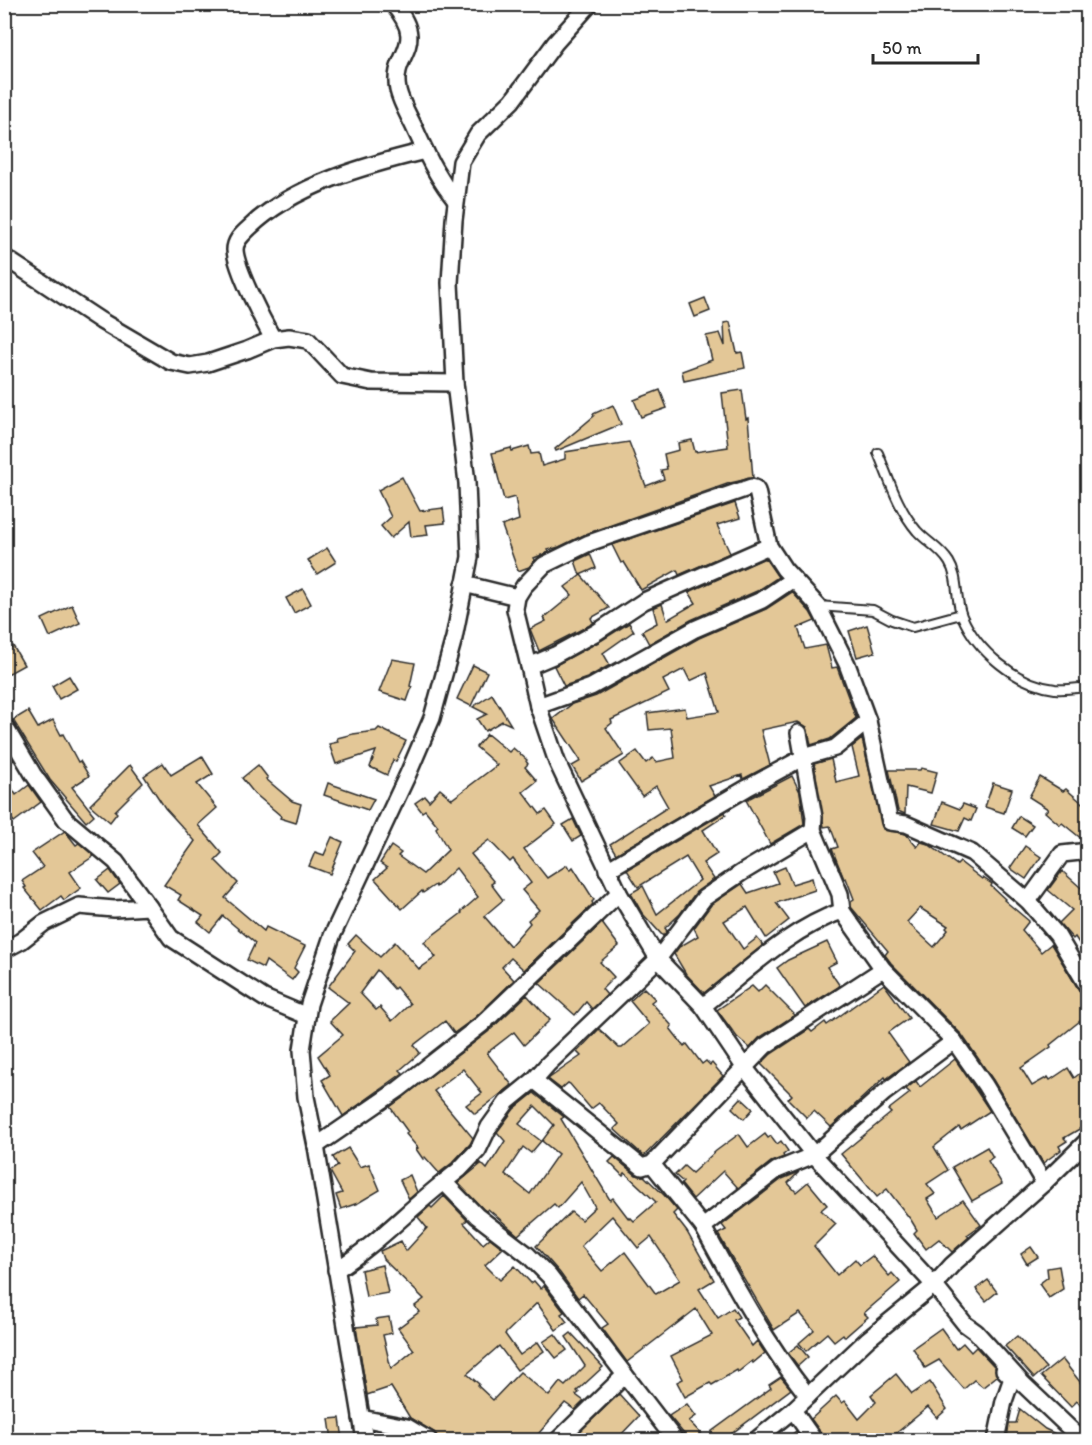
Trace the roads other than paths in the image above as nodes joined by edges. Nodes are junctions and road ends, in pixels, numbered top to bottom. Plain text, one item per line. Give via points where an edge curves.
1 (393, 4) edge
2 (590, 4) edge
3 (425, 151) junction
4 (456, 201) junction
5 (4, 257) edge
6 (273, 339) junction
7 (455, 383) junction
8 (878, 453) dead end
9 (769, 546) junction
10 (794, 579) junction
11 (464, 584) junction
12 (517, 597) junction
13 (818, 606) junction
14 (961, 614) junction
15 (529, 666) junction
16 (1088, 687) edge
17 (538, 706) junction
18 (868, 721) junction
19 (4, 726) edge
20 (799, 734) dead end
21 (804, 758) junction
22 (813, 830) junction
23 (1088, 855) edge
24 (607, 870) junction
25 (619, 893) junction
26 (1028, 901) junction
27 (149, 907) junction
28 (842, 911) junction
29 (4, 950) edge
30 (658, 959) junction
31 (883, 969) junction
32 (1088, 987) edge
33 (703, 1006) junction
34 (307, 1016) junction
35 (954, 1041) junction
36 (744, 1067) junction
37 (534, 1080) junction
38 (1088, 1140) edge
39 (316, 1146) junction
40 (814, 1155) junction
41 (652, 1164) junction
42 (444, 1182) junction
43 (1044, 1183) junction
44 (703, 1227) junction
45 (336, 1270) junction
46 (934, 1285) junction
47 (995, 1354) junction
48 (625, 1375) junction
49 (808, 1396) junction
50 (793, 1410) junction
51 (361, 1419) junction
52 (365, 1440) edge
53 (429, 1440) edge
54 (558, 1440) edge
55 (675, 1440) edge
56 (756, 1440) edge
57 (814, 1440) edge
58 (996, 1440) edge
59 (1082, 1440) edge

1 - 3 street via 410,37 396,76 398,91
2 - 4 street via 512,101 478,134 461,162
3 - 4 street via 440,181
3 - 6 street via 379,162 310,188 285,201 239,237 235,249 239,265
4 - 7 street via 450,283
5 - 6 street via 171,362 190,366 208,363
6 - 7 street via 308,340 342,376 371,382
7 - 11 street via 467,483 470,557
8 - 14 lane via 903,513 950,563
9 - 10 street
9 - 12 street via 757,492 747,488 589,543 544,565
9 - 15 street via 644,601 597,632
10 - 13 street
10 - 17 street via 762,600 695,629 591,687
11 - 12 street
11 - 34 street via 432,718 332,936
12 - 15 street via 515,609
13 - 14 lane via 873,610 913,627
13 - 18 street via 847,664
14 - 16 lane via 980,647 1029,682 1056,689
15 - 17 street
17 - 24 street via 557,762
18 - 21 street via 835,748
18 - 26 street via 890,822 906,824 972,853
19 - 27 street via 66,820 116,862
20 - 21 street
21 - 22 street
21 - 24 street
22 - 28 street via 840,894
22 - 30 street via 704,898
23 - 26 street via 1062,854
24 - 25 street
25 - 30 street
25 - 39 street via 482,1024 399,1089
26 - 32 street via 1057,935
27 - 29 street via 79,906 44,923
27 - 34 street via 171,938 264,998
28 - 31 street
28 - 33 street via 825,917 776,948
30 - 33 street
30 - 37 street
31 - 35 street
31 - 36 street via 765,1046
33 - 36 street
34 - 39 street via 302,1050
35 - 40 street via 884,1093
35 - 43 street
36 - 40 street
36 - 41 street
37 - 41 street via 642,1167
37 - 42 street via 507,1102 478,1150
38 - 43 street
39 - 45 street
40 - 44 street via 777,1170
40 - 46 street
41 - 44 street
42 - 45 street via 386,1234
42 - 48 street via 477,1216 549,1276
43 - 46 street
44 - 49 street via 774,1352
45 - 51 street
46 - 47 street
46 - 49 street via 868,1339
47 - 58 street via 1012,1378
47 - 59 street
48 - 54 street
48 - 55 street
49 - 50 street
50 - 56 street
50 - 57 street
51 - 52 street
51 - 53 street via 407,1427

